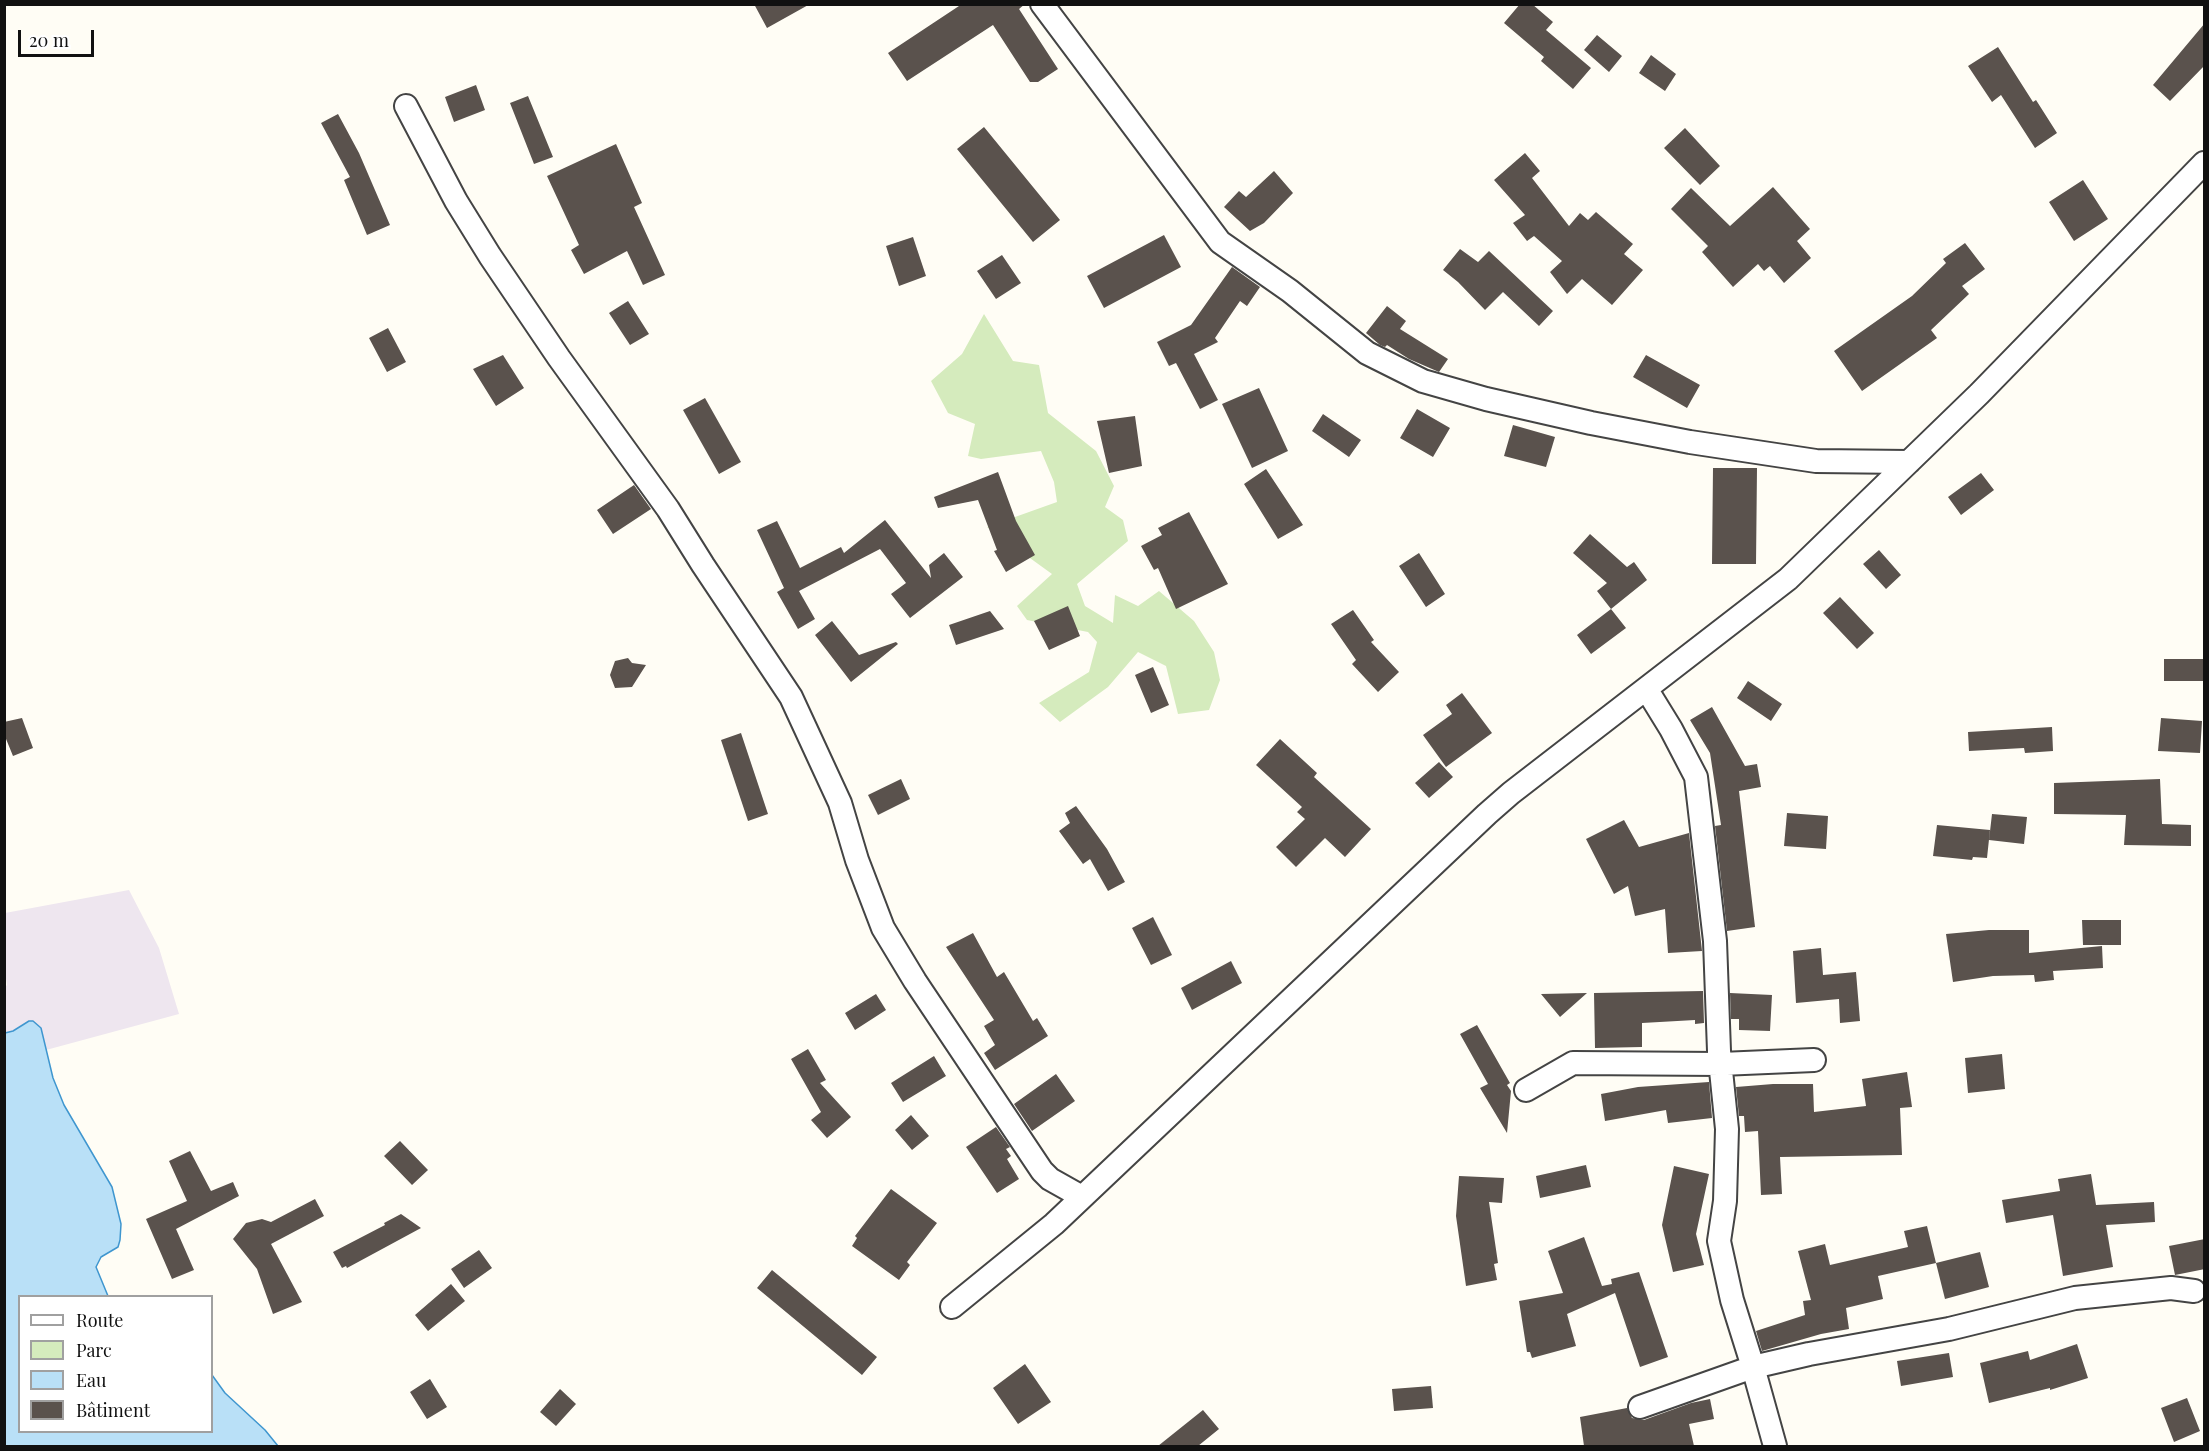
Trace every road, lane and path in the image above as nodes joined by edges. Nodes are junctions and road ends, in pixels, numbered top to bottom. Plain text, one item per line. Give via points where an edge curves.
1 (1042, 4) edge
2 (406, 105) dead end
3 (2205, 163) edge
4 (1909, 462) junction
5 (1647, 690) junction
6 (1814, 1060) dead end
7 (1720, 1064) junction
8 (1527, 1090) dead end
9 (1082, 1197) junction
10 (2194, 1291) dead end
11 (952, 1307) dead end
12 (1754, 1367) junction
13 (1640, 1407) dead end
14 (1775, 1446) edge

1 - 4 street via 1220,242 1290,291 1367,353 1423,381 1591,423 1816,460
2 - 9 street via 490,256 668,509 791,698 840,803 883,928 915,981 1042,1171
3 - 4 street
4 - 5 street via 1788,579
5 - 7 street via 1696,777 1715,941
5 - 9 street via 1487,814
6 - 7 street
7 - 8 street via 1573,1063
7 - 12 street via 1727,1129 1726,1191 1719,1241 1732,1300
9 - 11 street
10 - 12 street via 2171,1288 2075,1298 1949,1329
12 - 13 street
12 - 14 street

